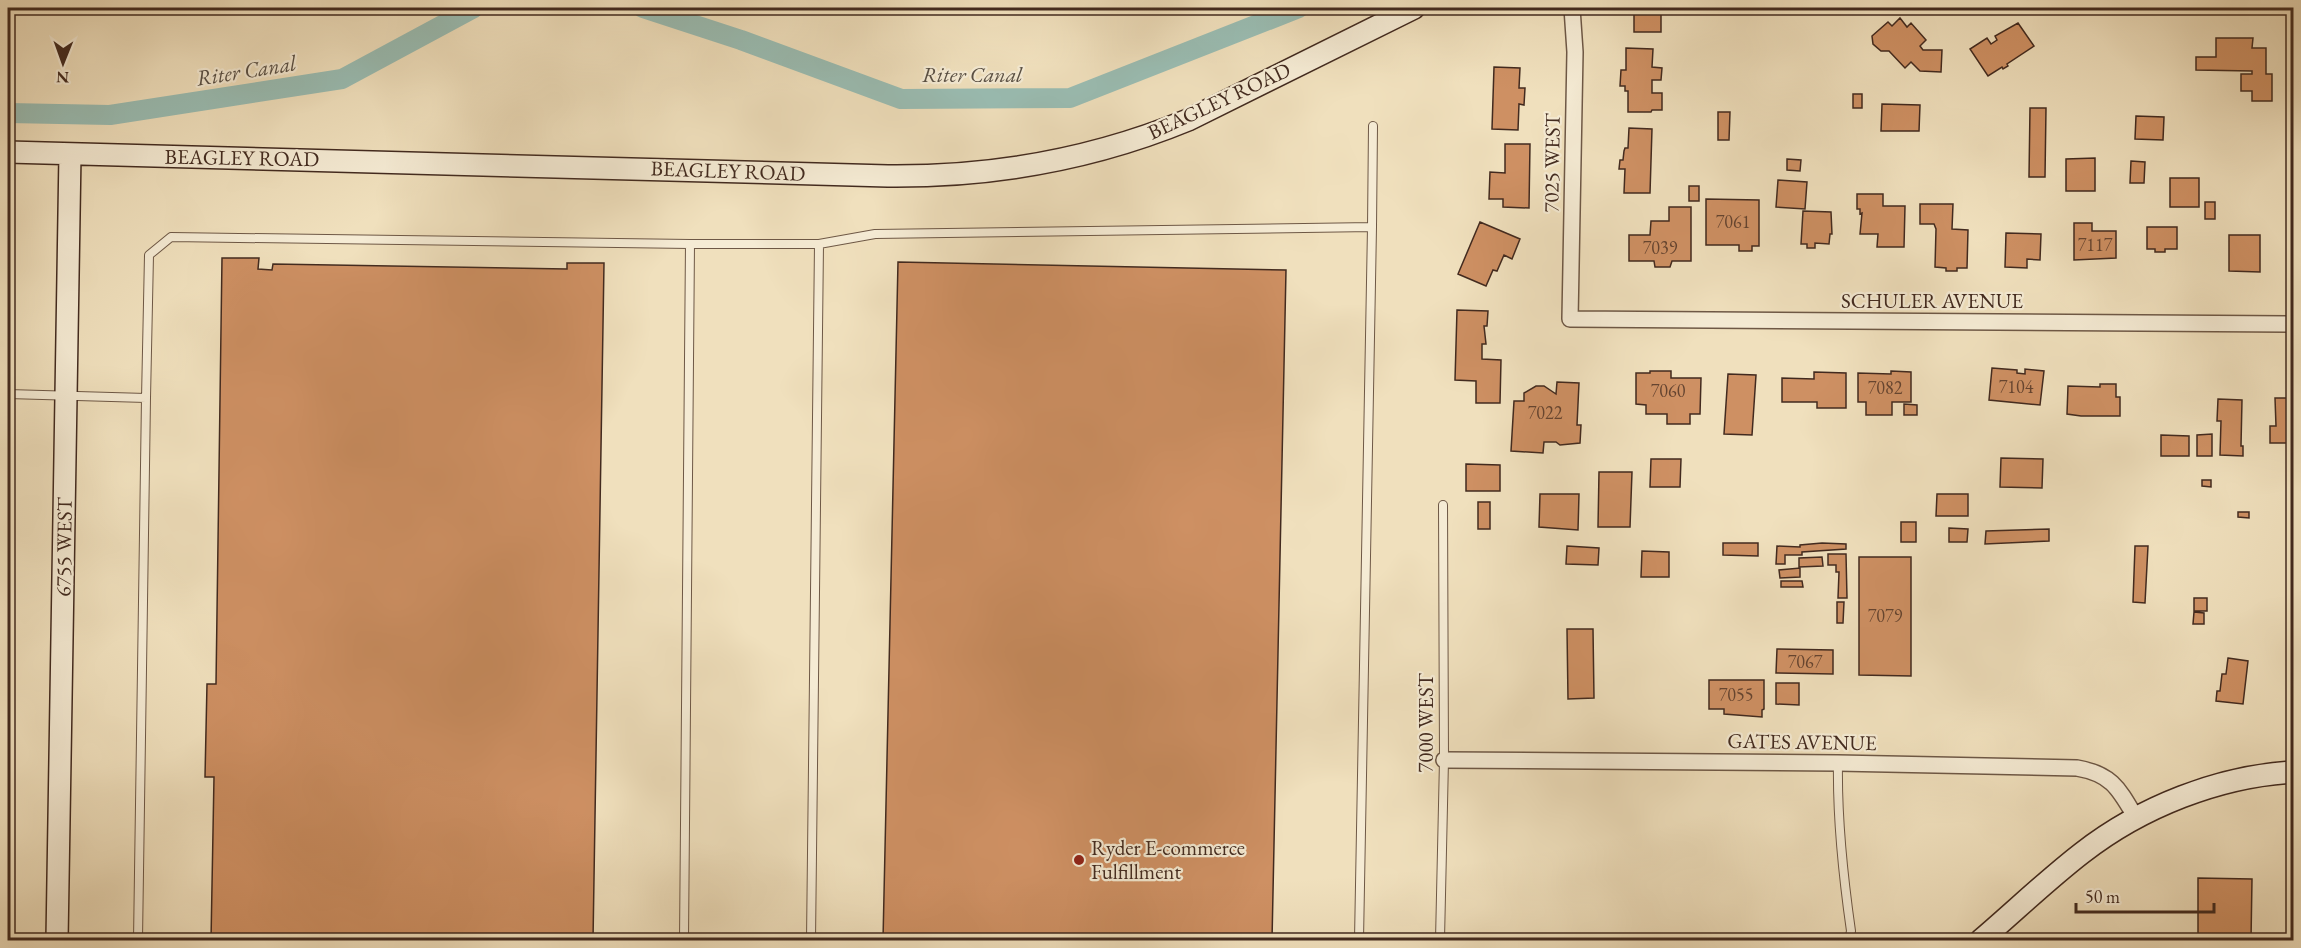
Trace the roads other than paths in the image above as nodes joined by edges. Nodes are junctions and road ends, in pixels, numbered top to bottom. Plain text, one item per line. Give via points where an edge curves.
1 (1414, 8) edge
2 (1572, 8) edge
3 (1373, 126) dead end
4 (8, 152) edge
5 (70, 154) junction
6 (1372, 227) junction
7 (690, 244) junction
8 (819, 244) junction
9 (1570, 319) joint
10 (2294, 324) edge
11 (8, 394) edge
12 (66, 396) junction
13 (146, 398) junction
14 (1443, 506) dead end
15 (1444, 760) junction
16 (1838, 763) junction
17 (2294, 772) edge
18 (2136, 818) junction
19 (57, 940) edge
20 (138, 940) edge
21 (684, 940) edge
22 (811, 940) edge
23 (1359, 940) edge
24 (1440, 940) edge
25 (1849, 940) edge
26 (1981, 940) edge

1 - 5 street, BEAGLEY ROAD via 1161,131 1081,156 987,173 888,176
2 - 9 street, 7025 WEST via 1575,52
3 - 6 lane
4 - 5 street, BEAGLEY ROAD
5 - 12 street, 6755 WEST
6 - 8 lane via 875,234
6 - 23 lane
7 - 8 lane
7 - 13 lane via 171,237 149,255
7 - 21 lane
8 - 22 lane
9 - 10 street, SCHULER AVENUE
11 - 12 lane
12 - 13 lane
12 - 19 street, 6755 WEST
13 - 20 lane
14 - 15 lane, 7000 WEST
15 - 16 street, GATES AVENUE
15 - 24 lane, 7000 WEST
16 - 18 street, GATES AVENUE via 2077,768 2113,783
16 - 25 lane via 1837,798
17 - 18 street via 2210,788
18 - 26 street via 2082,853

